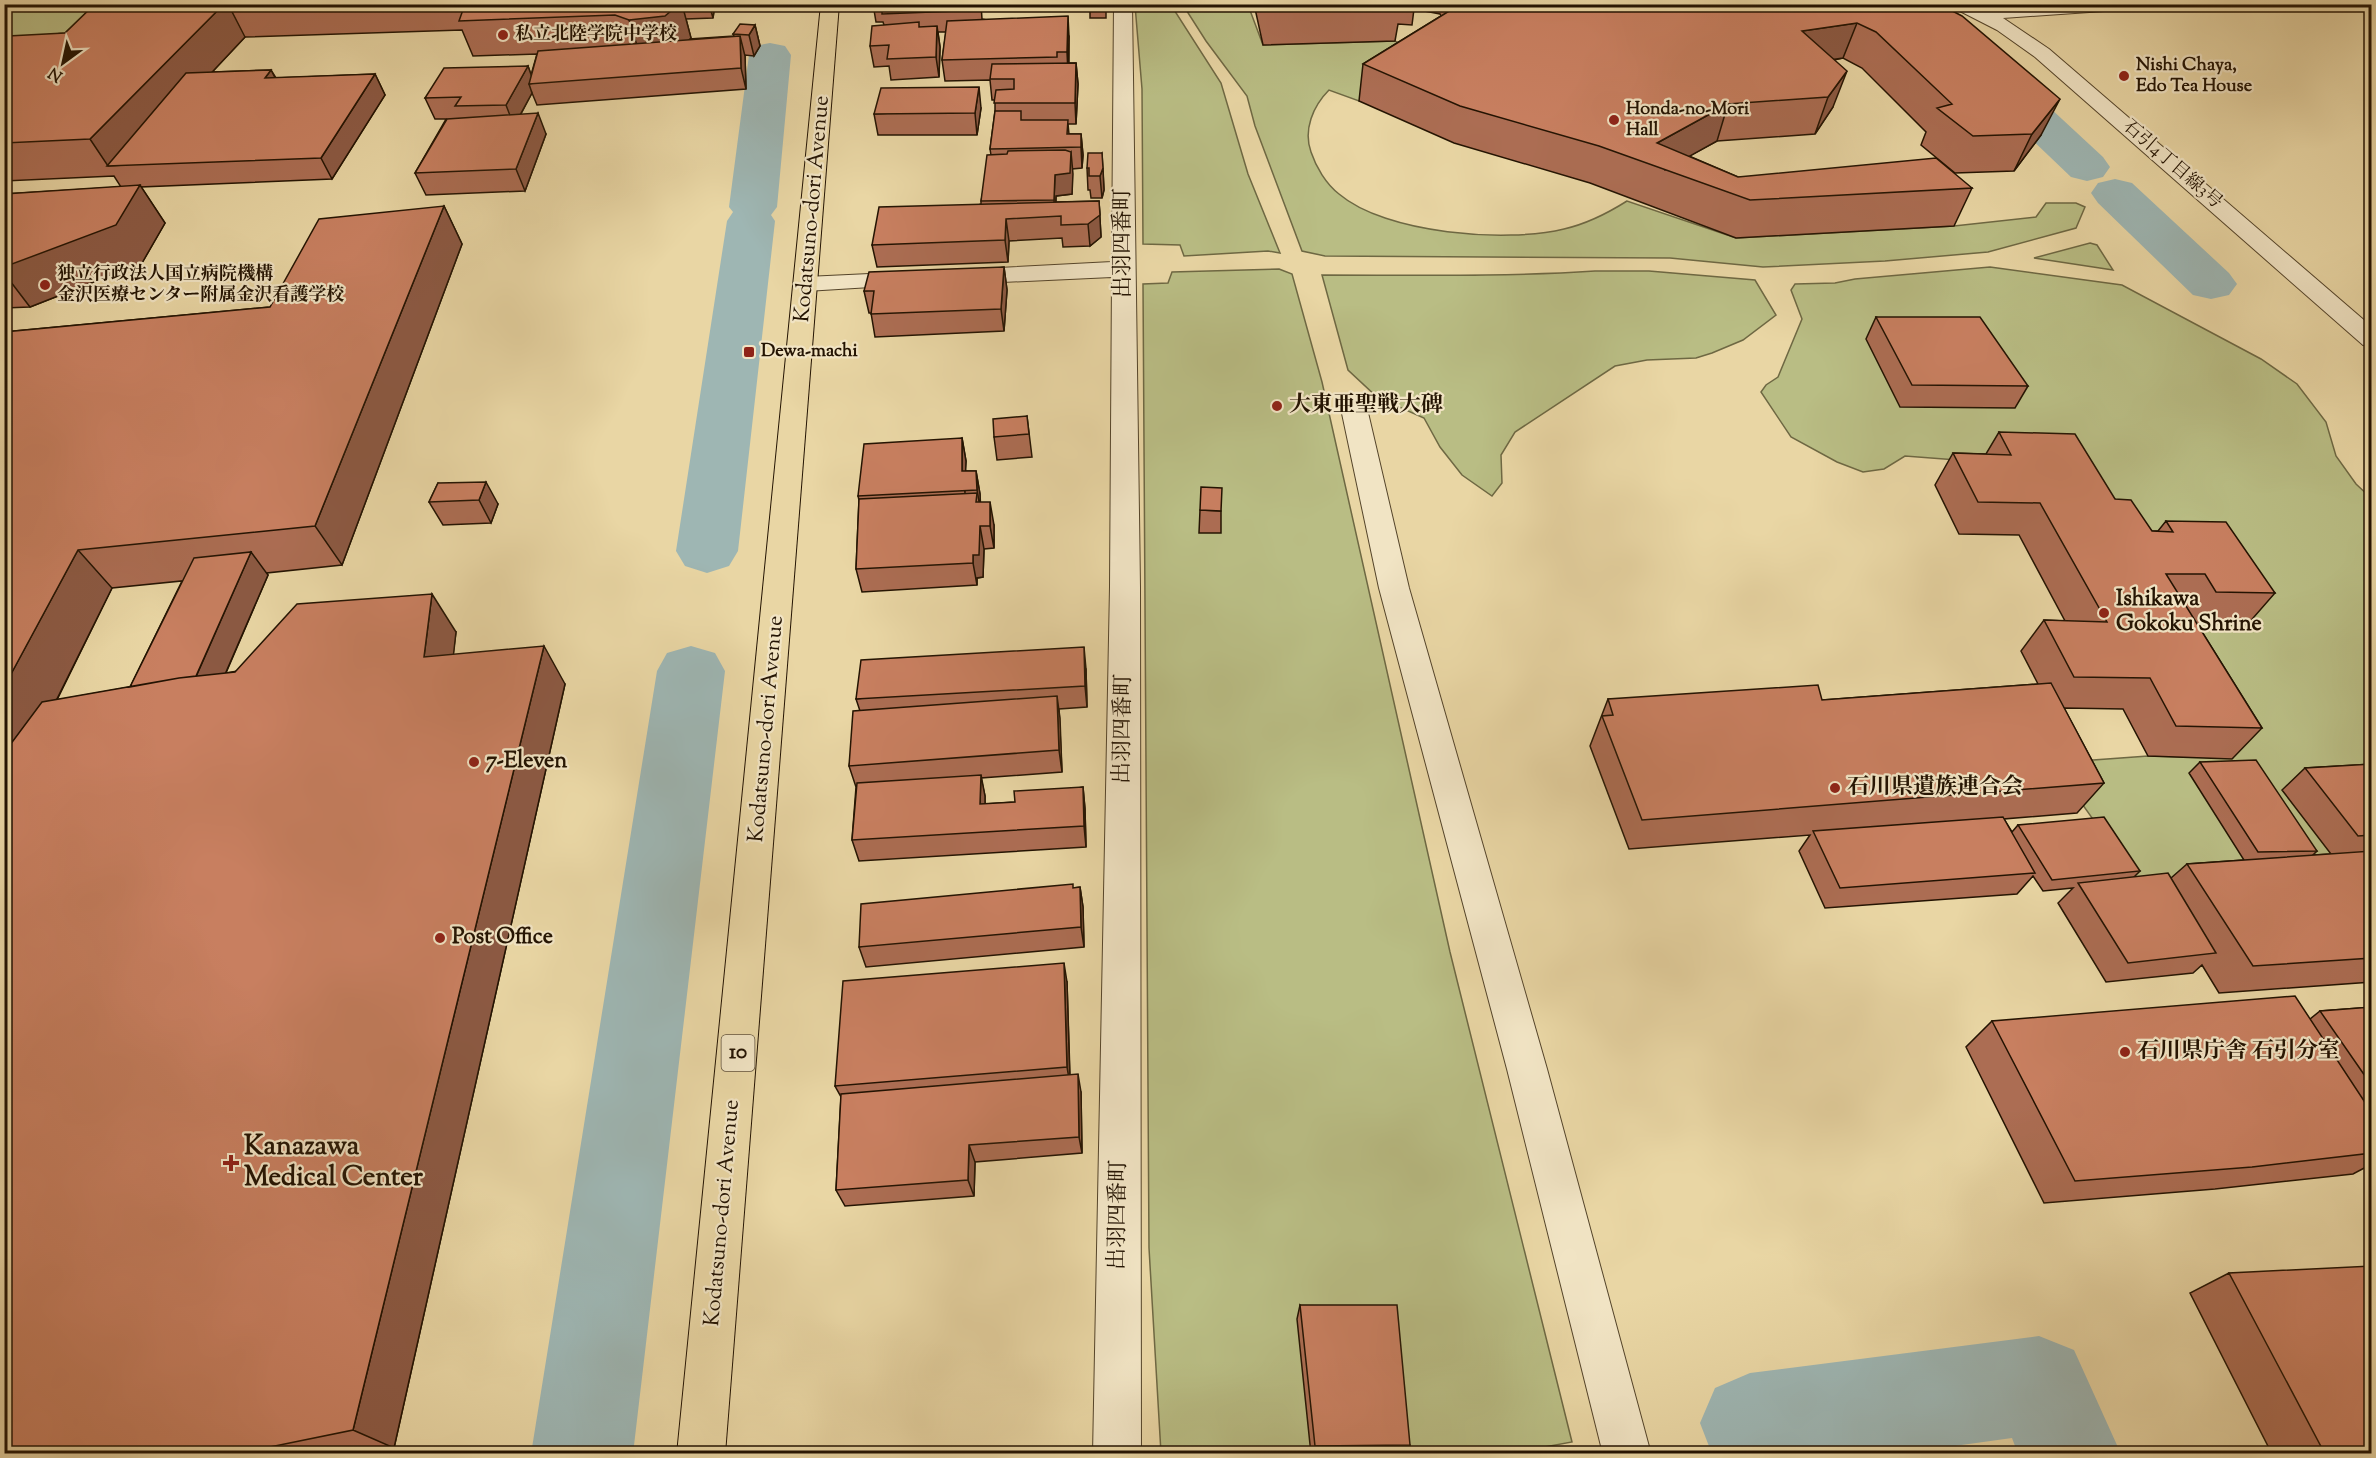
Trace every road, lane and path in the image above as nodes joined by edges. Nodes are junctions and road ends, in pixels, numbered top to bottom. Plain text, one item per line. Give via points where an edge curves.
1 (830, 4) edge
2 (1123, 4) edge
3 (2118, 4) edge
4 (1971, 9) edge
5 (1124, 269) junction
6 (806, 284) junction
7 (2372, 340) edge
8 (1353, 404) dead end
9 (701, 1454) edge
10 (1117, 1454) edge
11 (1628, 1454) edge

1 - 6 main road, Kodatsuno-dori Avenue / 10
2 - 5 street, 出羽四番町
3 - 4 street
4 - 7 street, 石引4丁目線3号 via 2042,53
5 - 6 street
5 - 10 street, 出羽四番町
6 - 9 main road, Kodatsuno-dori Avenue / 10
8 - 11 street via 1394,588

